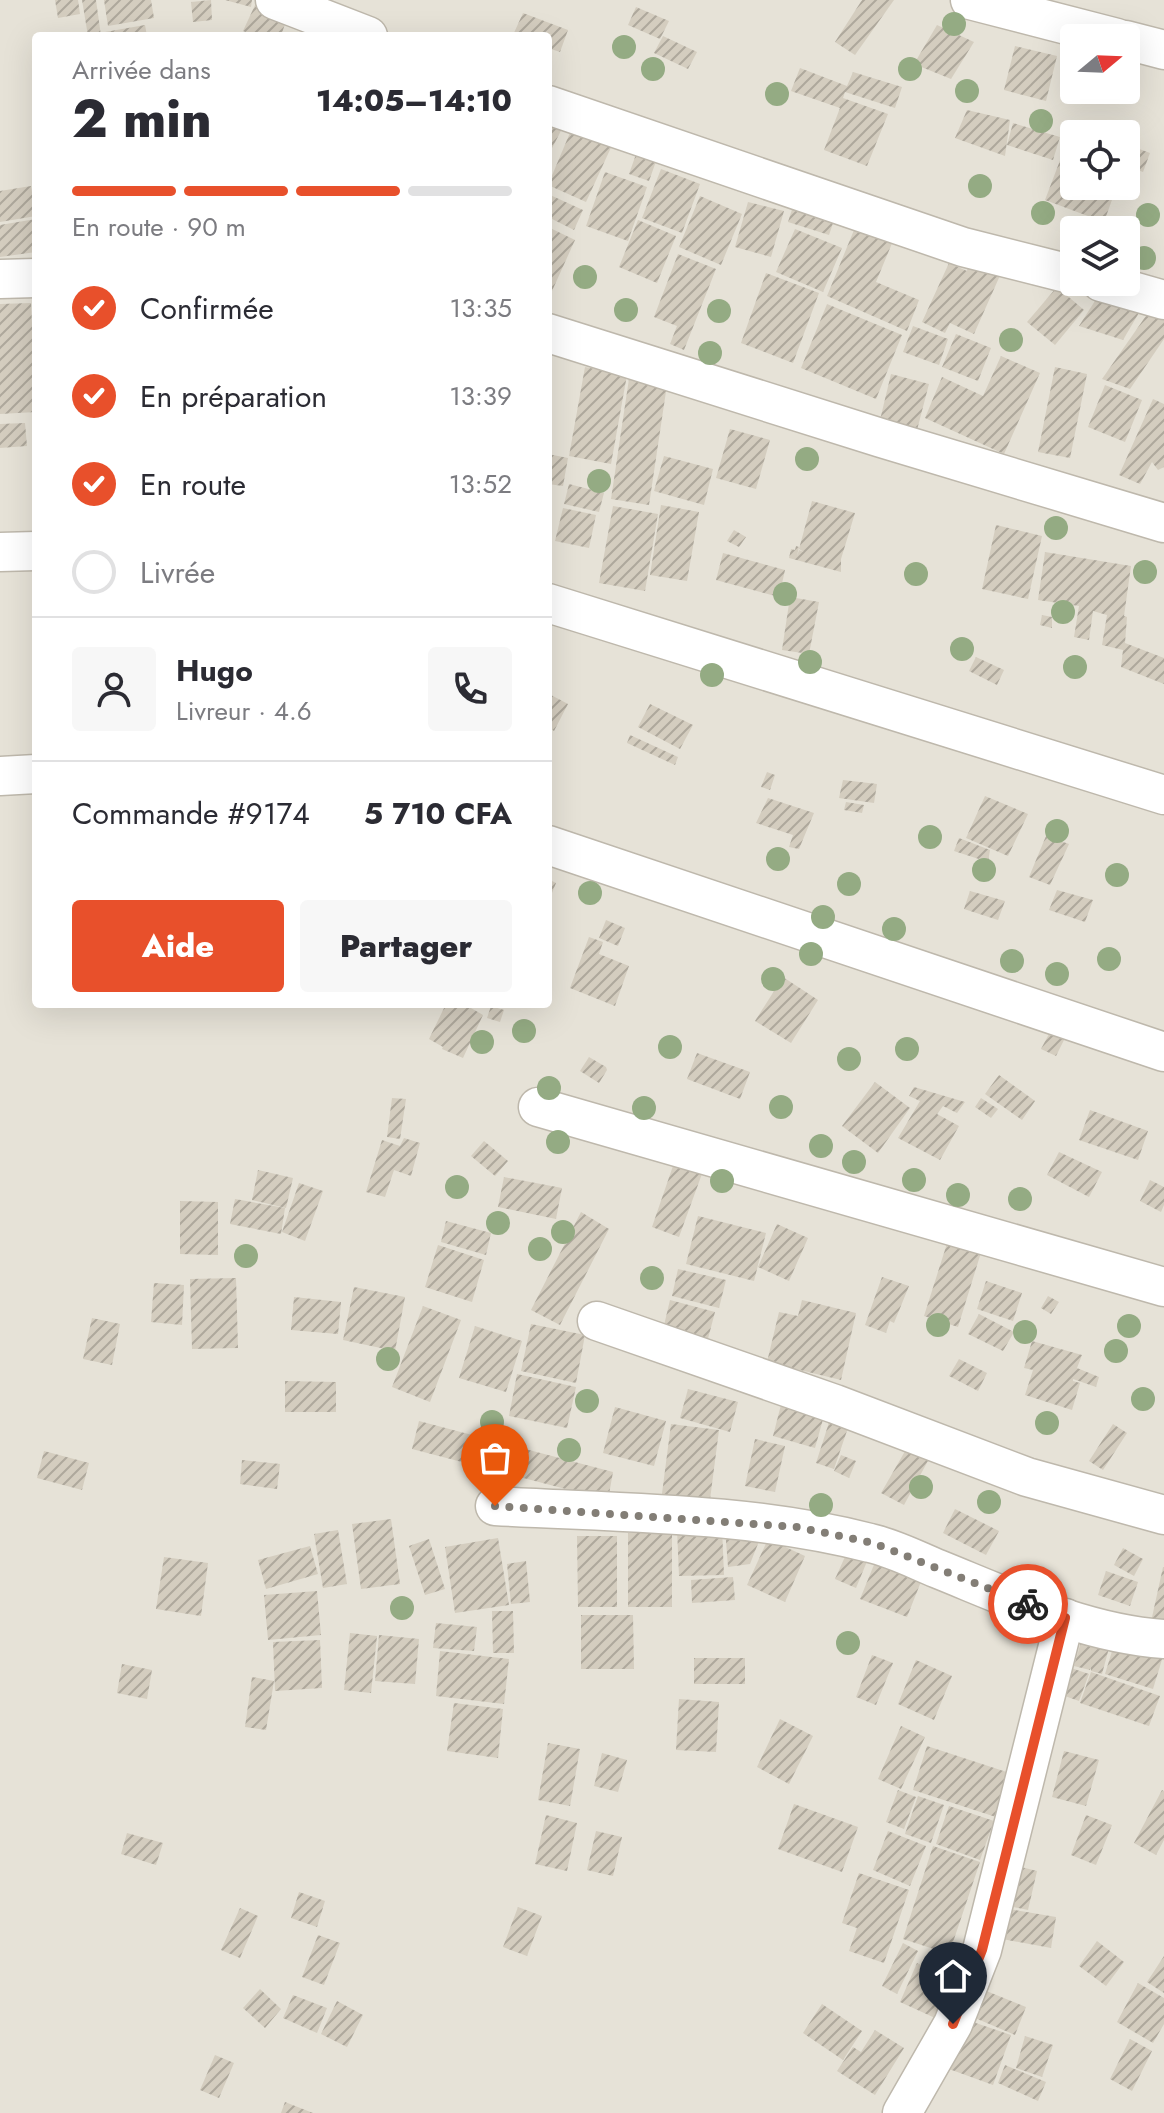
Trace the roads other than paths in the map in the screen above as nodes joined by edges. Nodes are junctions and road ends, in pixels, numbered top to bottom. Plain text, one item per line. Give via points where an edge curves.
1 (275, 0) edge
2 (992, 3) edge
3 (1067, 24) edge
4 (358, 32) edge
5 (1140, 44) edge
6 (1164, 50) edge
7 (552, 106) edge
8 (1060, 271) edge
9 (32, 278) edge
10 (0, 279) edge
11 (1140, 293) edge
12 (1164, 300) edge
13 (552, 334) edge
14 (1164, 523) edge
15 (32, 551) edge
16 (0, 552) edge
17 (552, 604) edge
18 (32, 774) edge
19 (0, 776) edge
20 (1164, 795) edge
21 (552, 846) edge
22 (1164, 1052) edge
23 (538, 1107) dead end
24 (1164, 1287) edge
25 (597, 1321) dead end
26 (495, 1506) dead end
27 (1164, 1515) edge
28 (1065, 1618) junction
29 (1164, 1639) edge
30 (902, 2113) edge

1 - 4 street
2 - 3 street
5 - 6 street
7 - 8 street via 963,247
9 - 10 street
11 - 12 street
13 - 14 street
15 - 16 street
17 - 20 street
18 - 19 street
21 - 22 street
23 - 24 street
25 - 27 street via 1027,1477
26 - 28 street via 797,1527 873,1543
28 - 29 street via 1129,1637
28 - 30 street via 982,1950 953,2024

